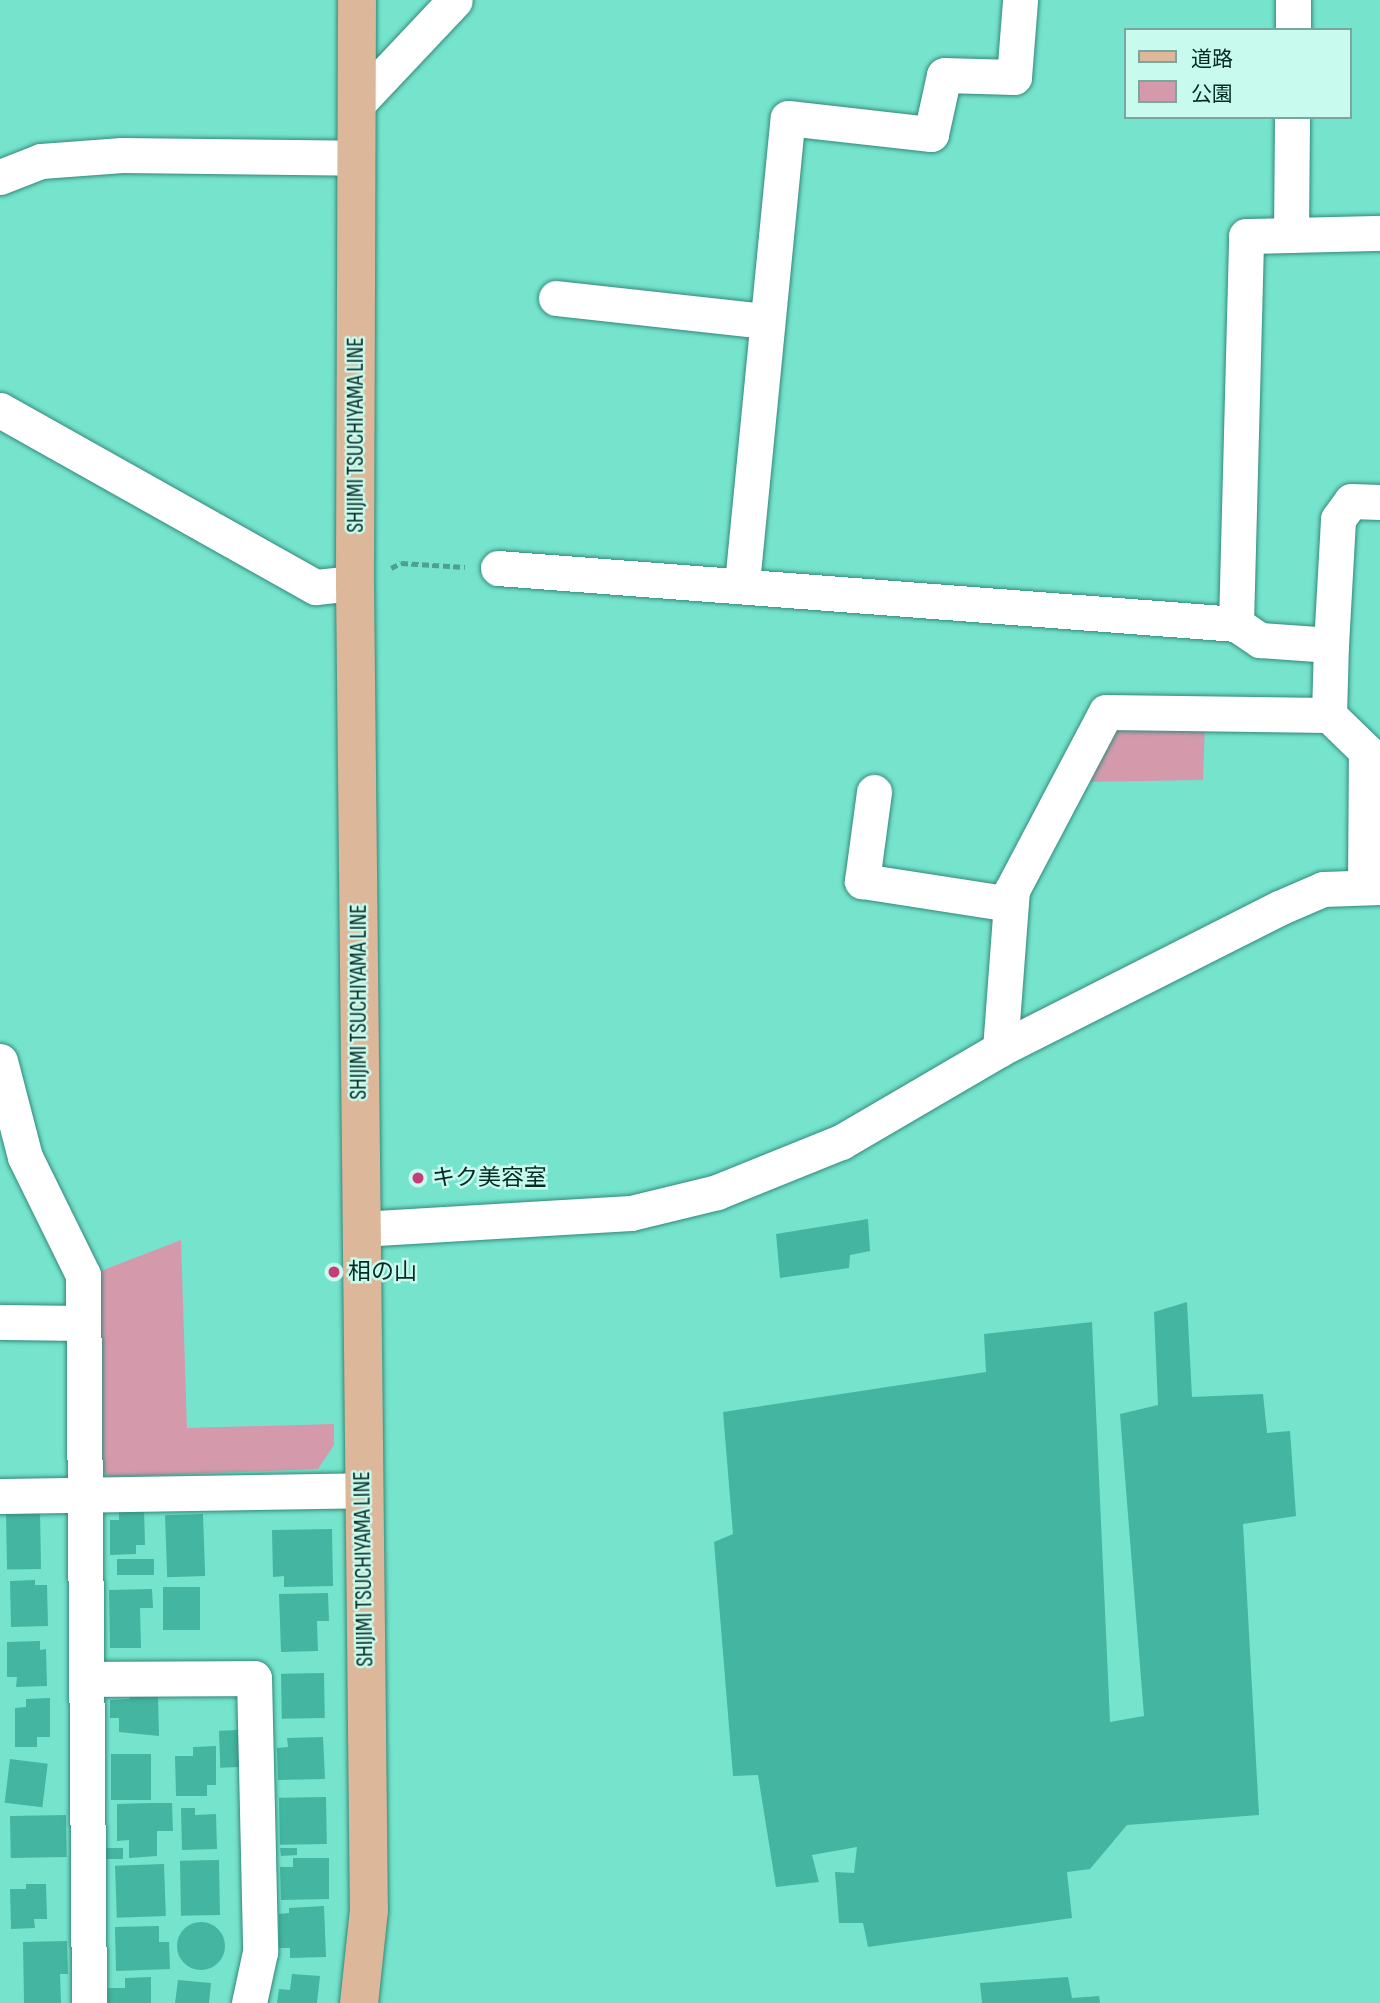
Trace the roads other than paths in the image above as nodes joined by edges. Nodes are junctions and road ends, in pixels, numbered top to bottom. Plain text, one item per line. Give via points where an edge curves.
1 (357, 0) edge
2 (455, 0) edge
3 (1020, 0) edge
4 (1293, 0) edge
5 (1293, 28) edge
6 (358, 103) junction
7 (1292, 119) edge
8 (357, 158) junction
9 (0, 177) edge
10 (1380, 233) edge
11 (1291, 235) junction
12 (556, 298) dead end
13 (765, 321) junction
14 (0, 410) edge
15 (1380, 502) edge
16 (498, 568) road end
17 (355, 583) junction
18 (742, 583) junction
19 (1236, 624) junction
20 (1331, 646) junction
21 (1329, 715) junction
22 (1373, 761) edge
23 (874, 792) dead end
24 (1372, 886) edge
25 (1010, 904) junction
26 (1000, 1049) junction
27 (0, 1060) edge
28 (12, 1158) edge
29 (360, 1229) junction
30 (0, 1322) edge
31 (83, 1322) junction
32 (363, 1490) junction
33 (0, 1496) edge
34 (85, 1497) junction
35 (86, 1679) junction
36 (89, 2003) edge
37 (249, 2003) edge
38 (359, 2003) edge

1 - 6 main road, SHIJIMI TSUCHIYAMA LINE
2 - 6 street
3 - 13 street via 1014,77 944,75 931,134 788,118
4 - 5 street
6 - 8 main road, SHIJIMI TSUCHIYAMA LINE
7 - 11 street
8 - 9 street via 122,155 41,161
8 - 17 main road, SHIJIMI TSUCHIYAMA LINE
10 - 11 street
11 - 19 street via 1246,236
12 - 13 street
13 - 18 street
14 - 17 street via 316,587
15 - 20 street via 1351,501 1338,519
16 - 18 street
17 - 29 main road, SHIJIMI TSUCHIYAMA LINE
18 - 19 street
19 - 20 street via 1260,640
20 - 21 street
21 - 22 street
21 - 25 street via 1106,712 1012,890
22 - 24 street
23 - 25 street via 862,881
24 - 26 street via 1323,889 1279,908
25 - 26 street
26 - 29 street via 841,1142 717,1192 631,1213
27 - 28 street
28 - 31 street via 83,1275
29 - 32 main road, SHIJIMI TSUCHIYAMA LINE
30 - 31 street
31 - 34 street
32 - 34 street
32 - 38 main road, SHIJIMI TSUCHIYAMA LINE via 369,1910
33 - 34 street
34 - 35 street
35 - 36 street
35 - 37 street via 254,1678 260,1952

